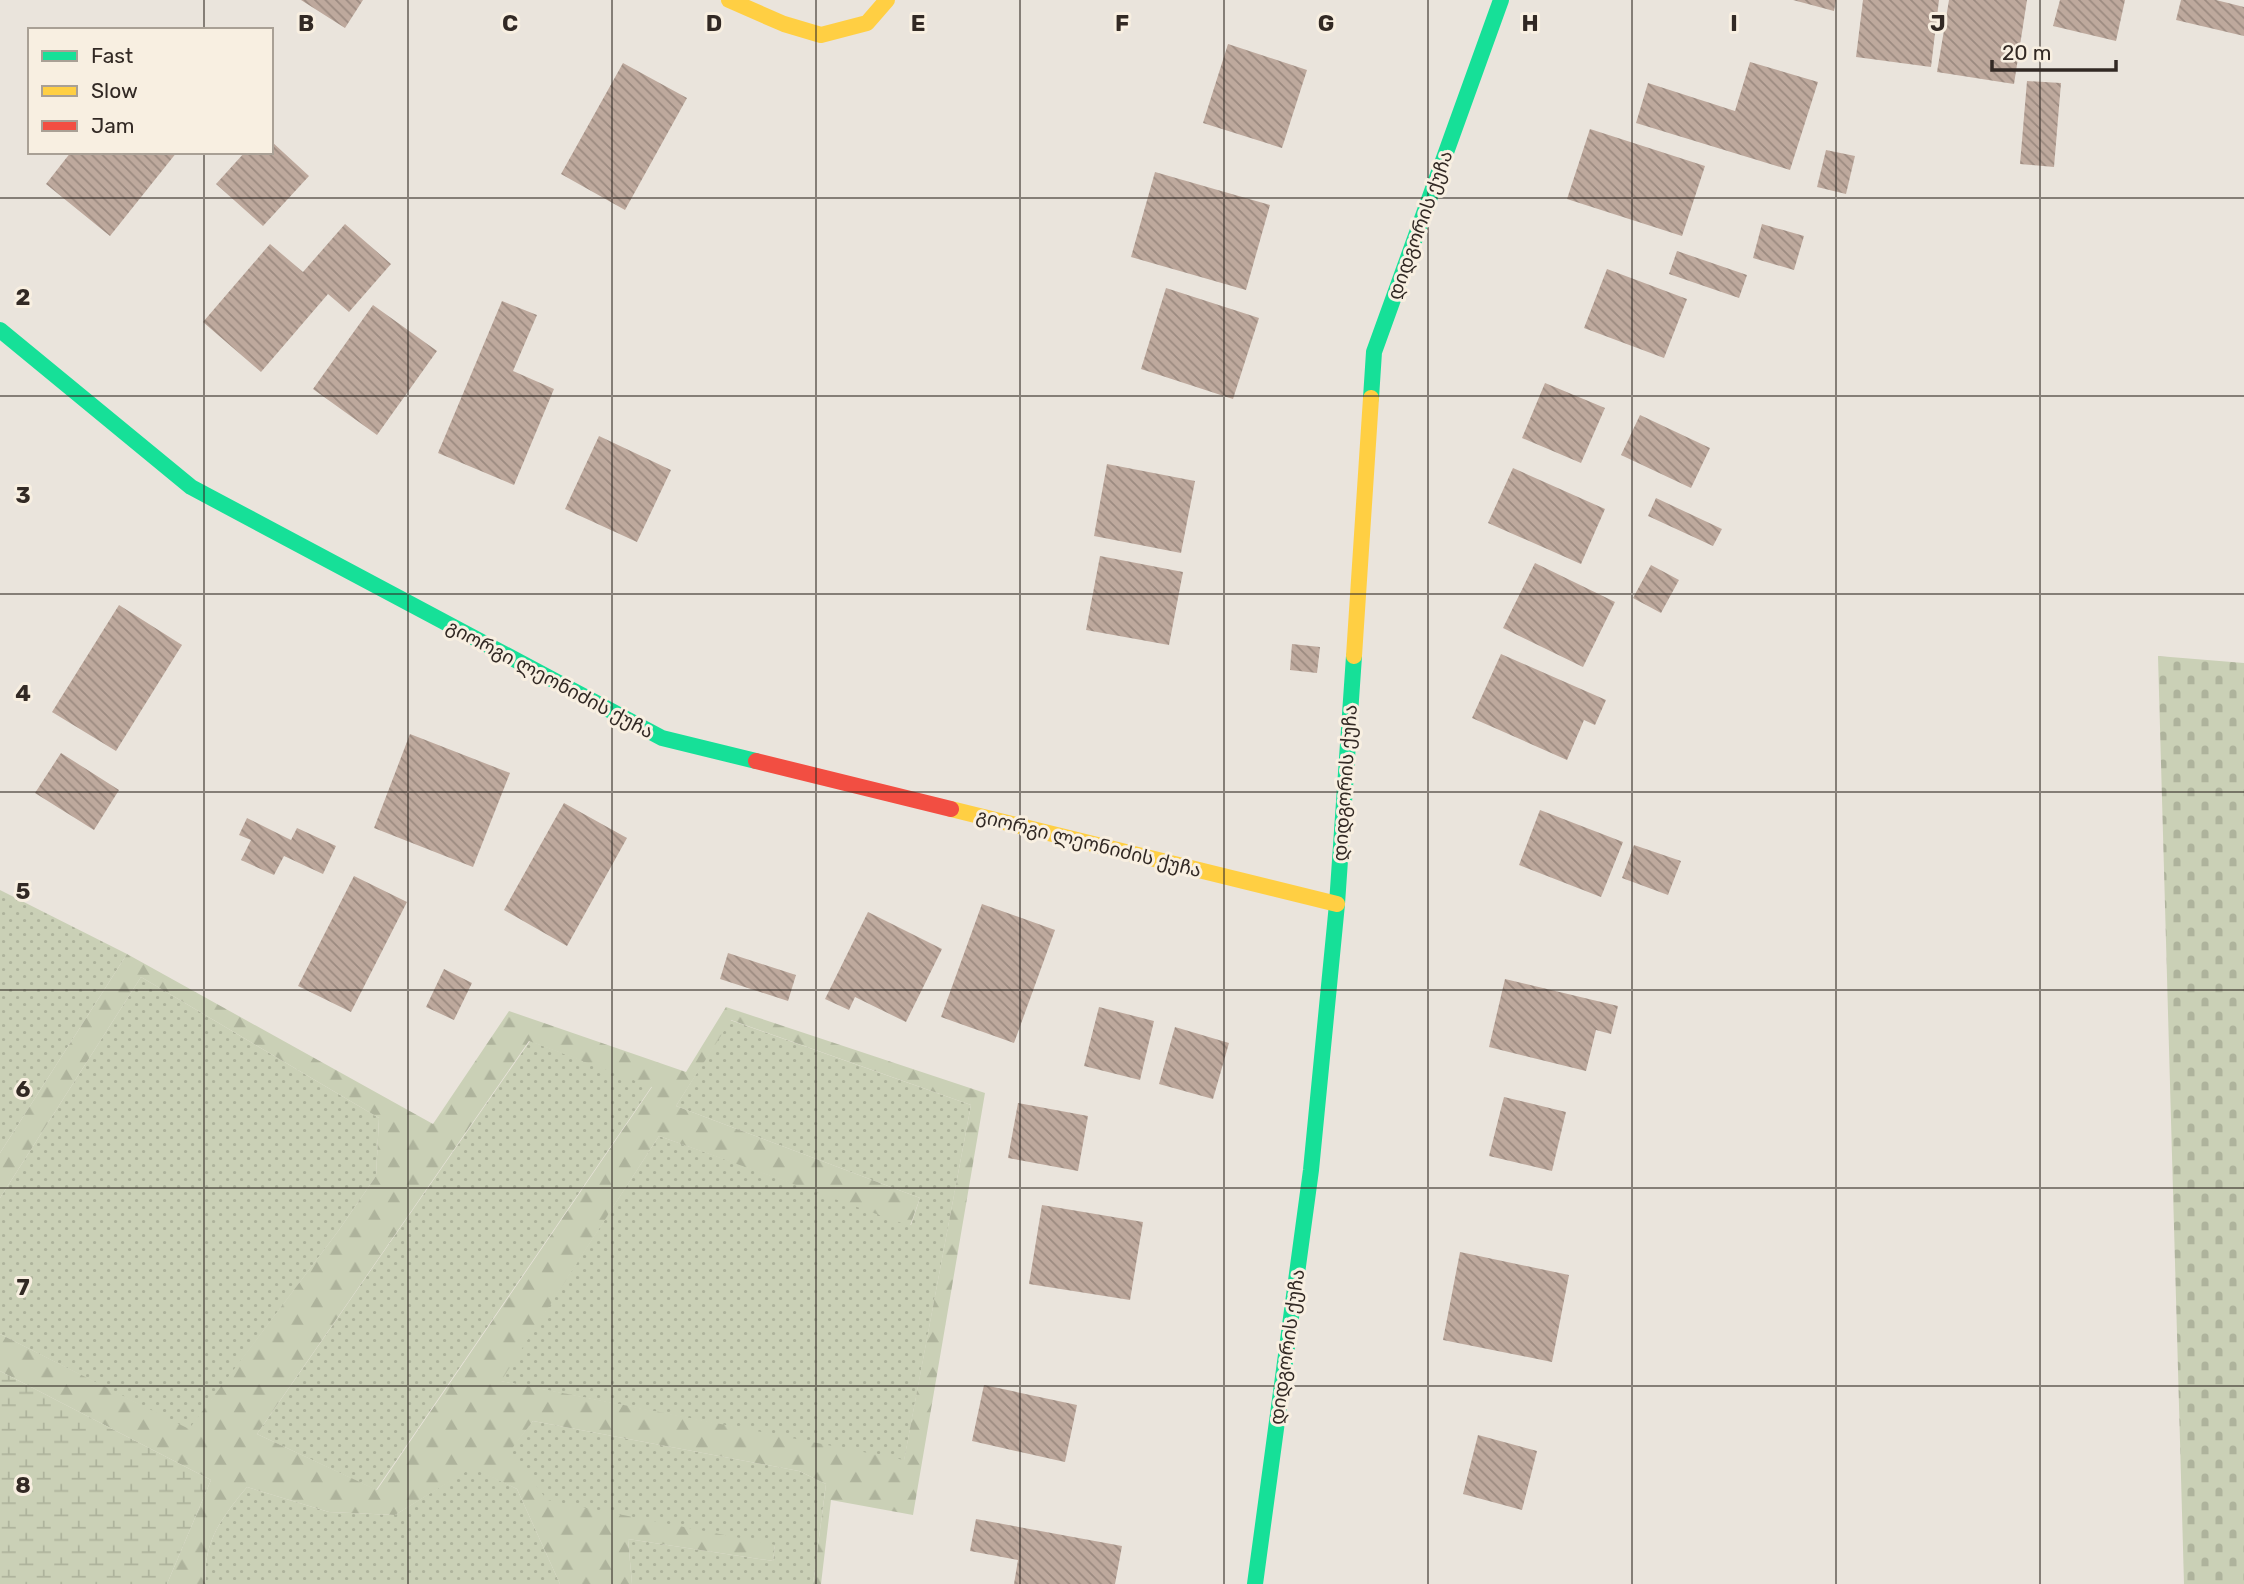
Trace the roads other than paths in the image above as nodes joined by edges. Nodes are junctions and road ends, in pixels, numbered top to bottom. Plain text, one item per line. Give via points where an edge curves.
1 (729, 0) edge
2 (887, 0) edge
3 (1501, 0) edge
4 (0, 330) edge
5 (1337, 904) junction
6 (1255, 1584) edge

1 - 2 street via 821,35 867,23
3 - 5 street, დიდგორის ქუჩა via 1374,352
4 - 5 street, გიორგი ლეონიძის ქუჩა via 191,487 662,738
5 - 6 street, დიდგორის ქუჩა via 1311,1170

